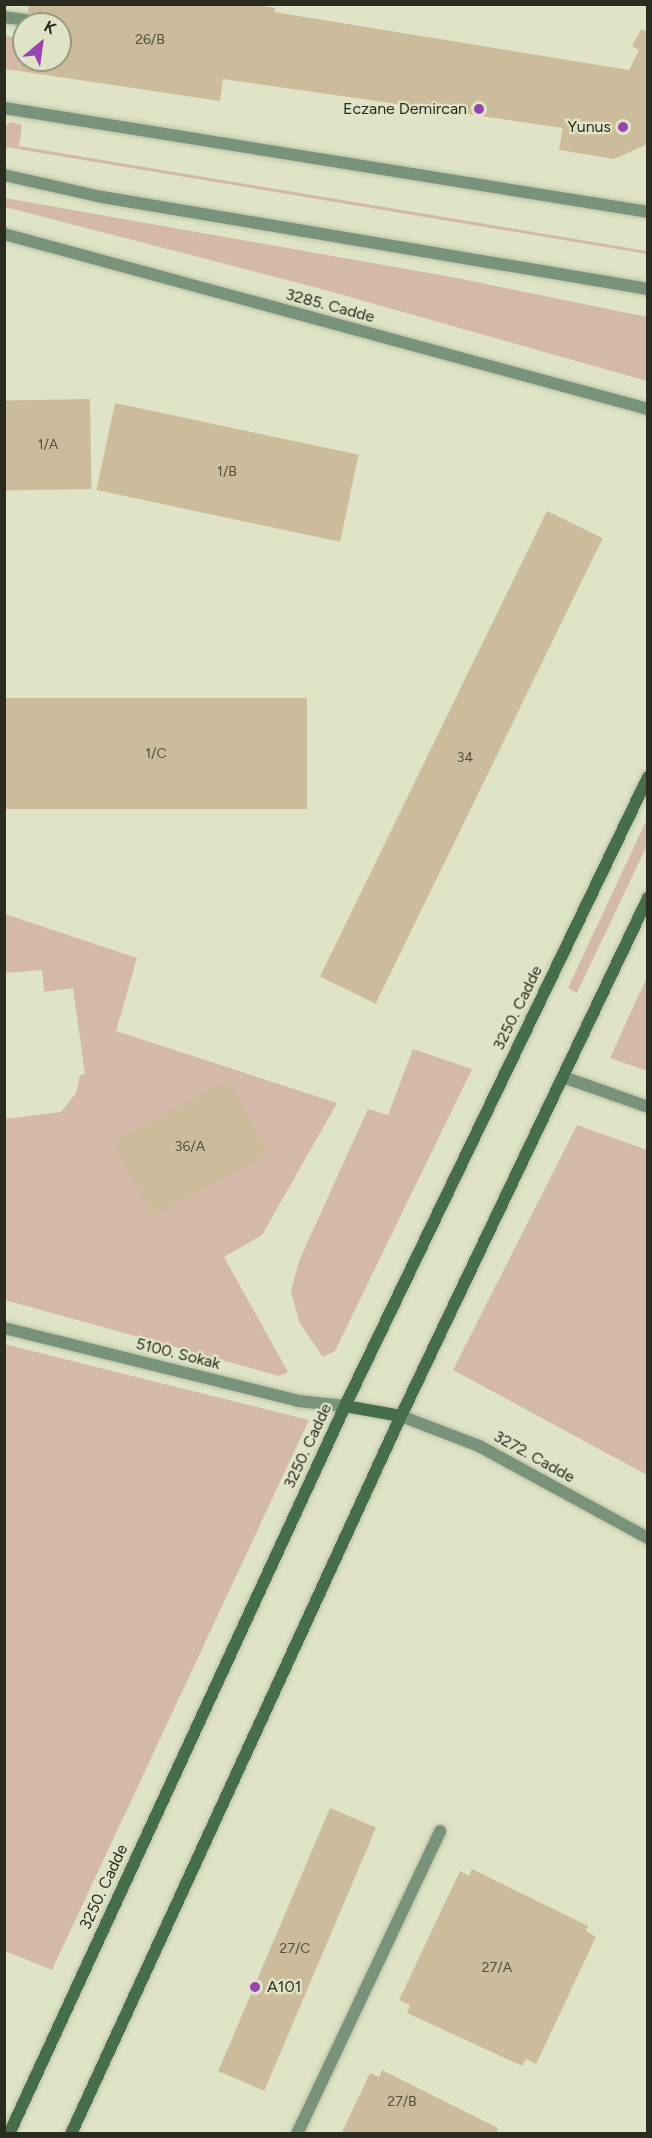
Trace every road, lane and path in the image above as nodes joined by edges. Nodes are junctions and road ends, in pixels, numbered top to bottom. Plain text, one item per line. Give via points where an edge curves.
1 (4, 108) edge
2 (4, 176) edge
3 (648, 212) edge
4 (4, 234) edge
5 (648, 289) edge
6 (648, 409) edge
7 (648, 777) edge
8 (648, 898) edge
9 (562, 1077) junction
10 (648, 1107) edge
11 (4, 1328) edge
12 (345, 1406) junction
13 (400, 1416) junction
14 (648, 1538) edge
15 (440, 1831) dead end
16 (74, 2132) edge
17 (9, 2133) edge
18 (297, 2133) edge

1 - 3 street
2 - 5 street via 102,197
4 - 6 street, 3285. Cadde
7 - 12 street, 3250. Cadde
8 - 9 street
9 - 10 street
9 - 13 street
11 - 12 street, 5100. Sokak via 298,1401
12 - 13 street
12 - 17 street, 3250. Cadde
13 - 14 street, 3272. Cadde via 479,1446
13 - 16 street
15 - 18 street

